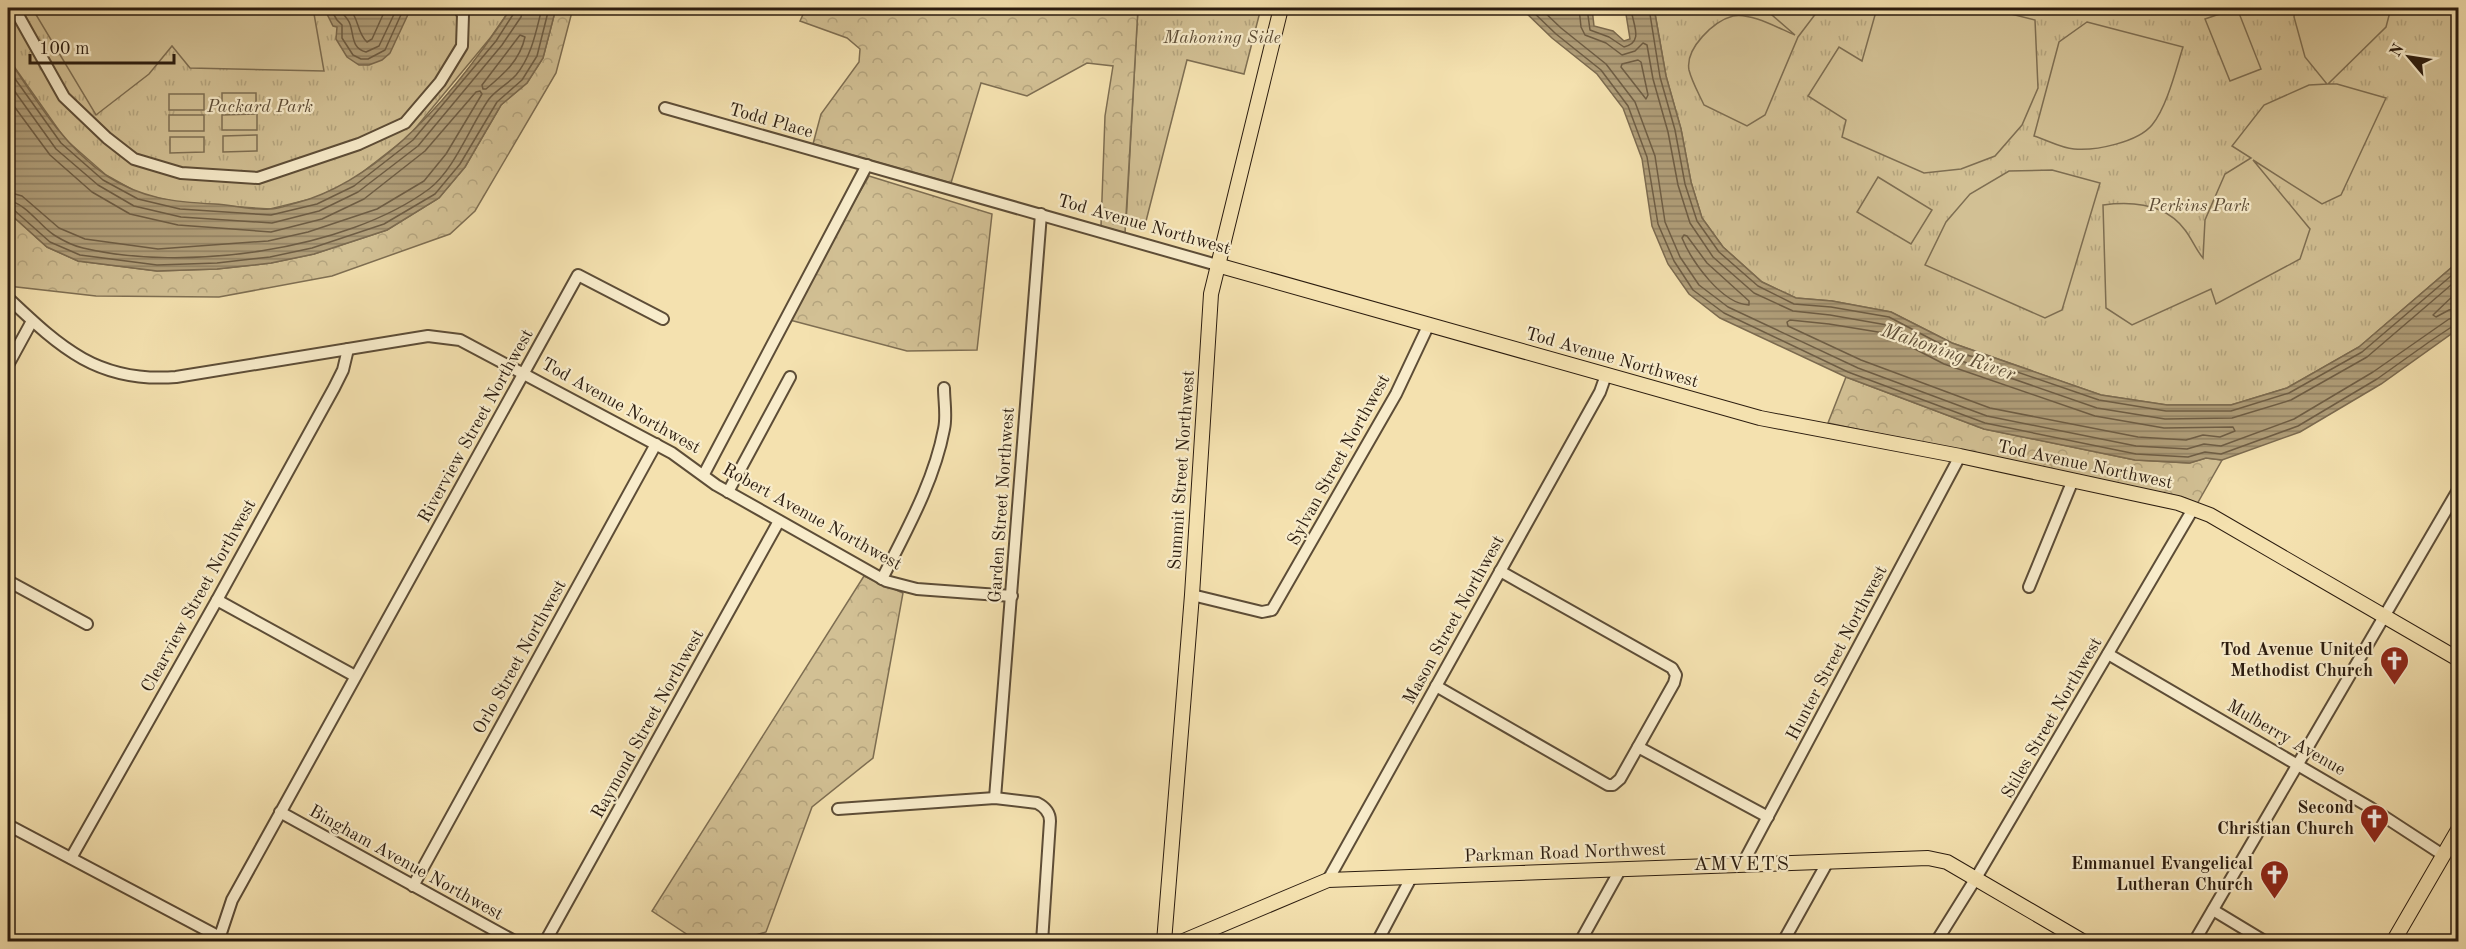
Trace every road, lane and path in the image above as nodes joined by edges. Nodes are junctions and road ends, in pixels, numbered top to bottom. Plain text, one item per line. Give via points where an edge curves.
1 (14, 8) edge
2 (459, 8) edge
3 (1281, 8) edge
4 (666, 108) dead end
5 (867, 165) junction
6 (1041, 214) junction
7 (1217, 265) junction
8 (8, 298) edge
9 (663, 319) dead end
10 (32, 321) junction
11 (1429, 324) junction
12 (348, 349) junction
13 (8, 365) edge
14 (524, 373) junction
15 (1606, 375) junction
16 (790, 377) dead end
17 (944, 387) dead end
18 (657, 444) junction
19 (1960, 456) junction
20 (704, 474) junction
21 (2073, 480) junction
22 (2458, 490) edge
23 (728, 492) junction
24 (2193, 509) junction
25 (779, 521) junction
26 (1500, 571) junction
27 (882, 579) junction
28 (8, 581) edge
29 (2029, 587) dead end
30 (1192, 595) junction
31 (1012, 596) junction
32 (217, 600) junction
33 (2385, 616) junction
34 (87, 624) dead end
35 (2108, 654) junction
36 (2458, 659) edge
37 (355, 676) junction
38 (1436, 686) junction
39 (1638, 747) junction
40 (2298, 764) junction
41 (995, 798) junction
42 (838, 808) dead end
43 (280, 812) junction
44 (1768, 817) junction
45 (8, 825) edge
46 (2458, 830) edge
47 (2444, 855) junction
48 (71, 858) junction
49 (1827, 863) junction
50 (1742, 865) junction
51 (1620, 870) junction
52 (1412, 876) junction
53 (1976, 878) junction
54 (1328, 880) junction
55 (413, 886) junction
56 (2213, 910) junction
57 (222, 940) edge
58 (516, 942) edge
59 (545, 942) edge
60 (1042, 942) edge
61 (1164, 942) edge
62 (1181, 942) edge
63 (1377, 942) edge
64 (1580, 942) edge
65 (1783, 942) edge
66 (1936, 942) edge
67 (2084, 942) edge
68 (2194, 942) edge
69 (2266, 942) edge
70 (2394, 942) edge

1 - 2 street via 64,97 134,159 181,173 258,178 359,144 405,123 440,82 462,46 463,15
3 - 7 main road, Summit Street Northwest
4 - 5 street, Todd Place
5 - 6 street, Tod Avenue Northwest
5 - 20 street, Tod Avenue Northwest
6 - 7 street, Tod Avenue Northwest
6 - 31 street, Garden Street Northwest
7 - 11 main road, Tod Avenue Northwest
7 - 30 main road, Summit Street Northwest via 1210,312
8 - 10 street, Tod Avenue Northwest
9 - 14 street, Riverview Street Northwest via 578,275
10 - 12 street, Tod Avenue Northwest via 89,364 143,378 176,377
10 - 13 street
11 - 15 main road, Tod Avenue Northwest
11 - 30 street, Sylvan Street Northwest via 1396,394 1272,610 1262,612
12 - 14 street, Tod Avenue Northwest via 428,336 450,338 470,344
12 - 32 street, Clearview Street Northwest via 343,370
14 - 18 street, Tod Avenue Northwest
14 - 37 street, Riverview Street Northwest
15 - 19 main road, Tod Avenue Northwest via 1760,418
15 - 26 street, Mason Street Northwest
16 - 23 street
17 - 27 street via 945,428 929,479
18 - 20 street, Tod Avenue Northwest
18 - 55 street, Orlo Street Northwest
19 - 21 main road, Tod Avenue Northwest
19 - 44 street, Hunter Street Northwest
20 - 23 street, Robert Avenue Northwest
21 - 24 main road, Tod Avenue Northwest
21 - 29 street
22 - 33 street
23 - 25 street, Robert Avenue Northwest
24 - 33 main road, Tod Avenue Northwest via 2210,515
24 - 35 street, Stiles Street Northwest
25 - 27 street, Robert Avenue Northwest
25 - 59 street, Raymond Street Northwest
26 - 38 street, Mason Street Northwest
26 - 39 street via 1674,671 1674,684
27 - 31 street, Robert Avenue Northwest via 917,589
28 - 34 street
30 - 61 main road, Summit Street Northwest
31 - 41 street, Garden Street Northwest
32 - 37 street
32 - 48 street, Clearview Street Northwest
33 - 36 main road, Tod Avenue Northwest
33 - 40 street
35 - 40 street, Mulberry Avenue
35 - 53 street, Stiles Street Northwest
37 - 43 street, Riverview Street Northwest
38 - 39 street via 1608,785 1620,780
38 - 54 street, Mason Street Northwest
39 - 44 street
40 - 47 street, Mulberry Avenue
40 - 56 street
41 - 42 street
41 - 60 street via 1037,803 1046,809 1050,821
43 - 55 street, Bingham Avenue Northwest
43 - 57 street via 232,900
44 - 50 street, Hunter Street Northwest
45 - 48 street
46 - 47 main road
47 - 70 main road
48 - 57 street
49 - 50 main road, Parkman Road Northwest
49 - 53 main road, Parkman Road Northwest via 1928,858 1947,862
49 - 65 street
50 - 51 main road, Parkman Road Northwest
51 - 52 main road, Parkman Road Northwest
51 - 64 street
52 - 54 main road, Parkman Road Northwest
52 - 63 street
53 - 66 street, Stiles Street Northwest
53 - 67 main road, Parkman Road Northwest
54 - 62 main road, Parkman Road Northwest
55 - 58 street, Bingham Avenue Northwest
56 - 68 street
56 - 69 street

